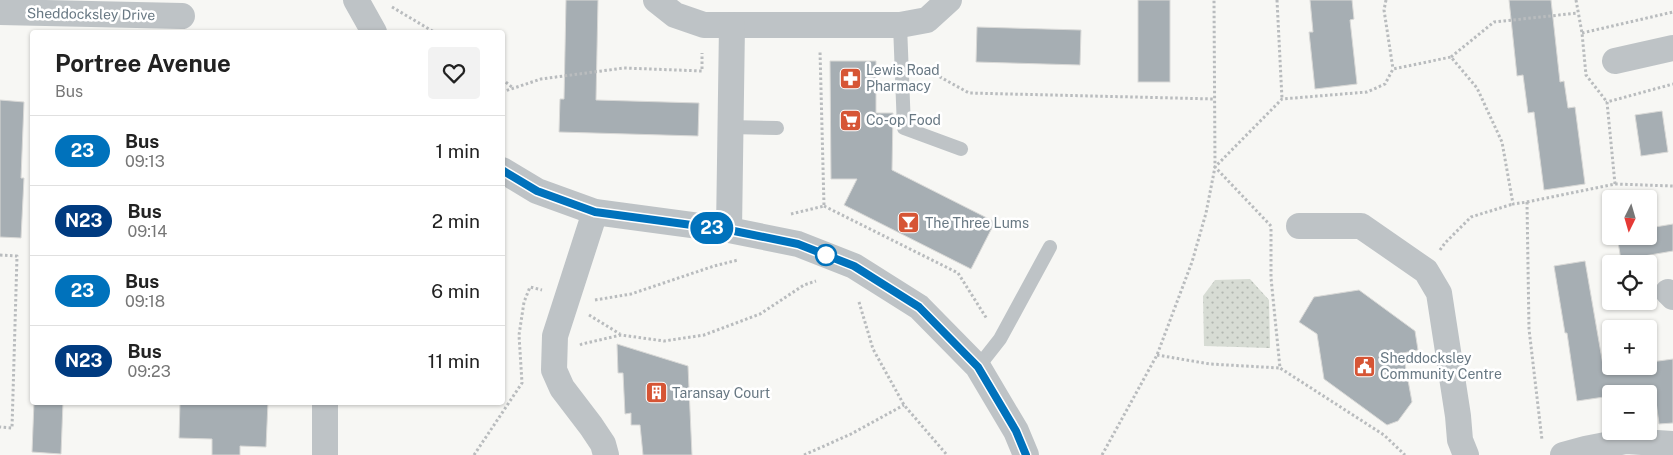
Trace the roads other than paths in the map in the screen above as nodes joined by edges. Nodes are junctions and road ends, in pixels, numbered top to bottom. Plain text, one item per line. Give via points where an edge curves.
1 (356, 0) edge
2 (656, 0) edge
3 (949, 0) edge
4 (0, 12) edge
5 (182, 16) edge
6 (732, 25) junction
7 (900, 25) junction
8 (373, 30) edge
9 (1673, 48) edge
10 (1615, 62) dead end
11 (730, 126) junction
12 (777, 128) dead end
13 (961, 149) dead end
14 (505, 172) edge
15 (595, 212) junction
16 (1299, 226) road end
17 (729, 230) junction
18 (1050, 247) dead end
19 (978, 367) junction
20 (326, 405) edge
21 (1673, 444) edge
22 (1553, 450) edge
23 (325, 455) edge
24 (606, 455) edge
25 (1026, 455) edge
26 (1466, 455) edge

1 - 8 street
2 - 6 street via 675,15 704,25
3 - 7 street via 927,20
4 - 5 street, Sheddocksley Drive
6 - 7 street
6 - 11 street
7 - 13 lane via 904,128
9 - 10 street
11 - 12 lane
11 - 17 street
14 - 15 street via 537,191
15 - 17 street
15 - 24 street via 555,336 554,370 562,388 603,444
16 - 26 street via 1361,226 1426,271 1439,293 1460,440
17 - 19 street via 798,244 854,266 919,307
18 - 19 lane via 1000,339
19 - 25 street via 1016,431
20 - 23 street
21 - 22 street via 1626,441

